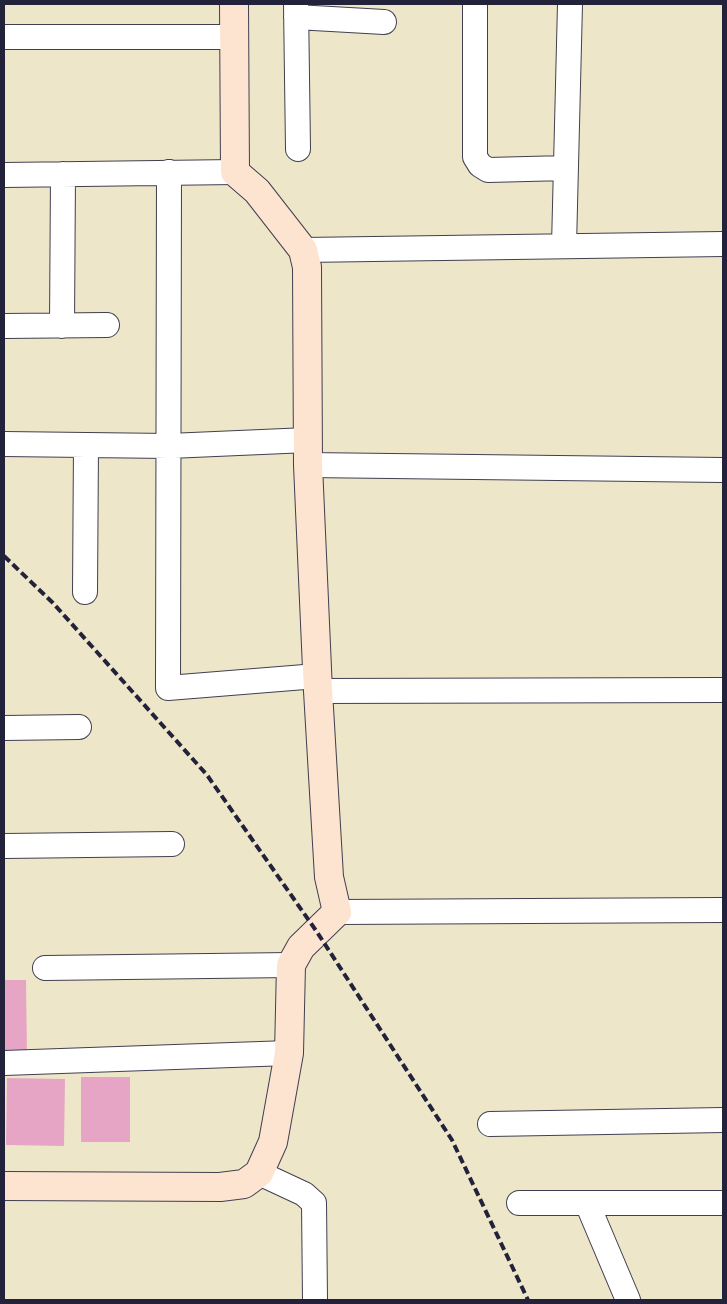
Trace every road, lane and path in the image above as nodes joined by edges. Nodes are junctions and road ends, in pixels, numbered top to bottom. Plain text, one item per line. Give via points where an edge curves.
1 (234, 4) edge
2 (475, 4) edge
3 (570, 4) edge
4 (296, 10) edge
5 (384, 22) dead end
6 (4, 37) edge
7 (234, 37) junction
8 (298, 149) dead end
9 (566, 168) junction
10 (169, 172) junction
11 (235, 172) junction
12 (63, 174) junction
13 (4, 175) edge
14 (723, 244) edge
15 (564, 246) junction
16 (303, 250) junction
17 (107, 325) dead end
18 (4, 326) edge
19 (62, 326) junction
20 (4, 444) edge
21 (86, 445) junction
22 (169, 446) junction
23 (308, 452) junction
24 (723, 470) edge
25 (85, 592) dead end
26 (318, 684) junction
27 (723, 690) edge
28 (79, 727) dead end
29 (4, 728) edge
30 (172, 844) dead end
31 (4, 846) edge
32 (723, 910) edge
33 (336, 912) junction
34 (291, 965) junction
35 (45, 968) dead end
36 (288, 1053) junction
37 (4, 1062) edge
38 (723, 1120) edge
39 (490, 1124) dead end
40 (259, 1173) junction
41 (4, 1186) edge
42 (519, 1203) dead end
43 (587, 1203) junction
44 (723, 1203) edge
45 (315, 1300) edge
46 (628, 1300) edge

1 - 7 street
2 - 9 street via 476,158 488,170
3 - 9 street
4 - 5 street
4 - 8 street
6 - 7 street
7 - 11 street
9 - 15 street
10 - 11 street
10 - 12 street
10 - 22 street
11 - 16 street via 257,191
12 - 13 street
12 - 19 street
14 - 15 street
15 - 16 street
16 - 23 street via 307,267
17 - 19 street
18 - 19 street
20 - 21 street
21 - 22 street
21 - 25 street
22 - 23 street
22 - 26 street via 168,688
23 - 24 street
23 - 26 street
26 - 27 street
26 - 33 street via 329,877
28 - 29 street
30 - 31 street
32 - 33 street
33 - 34 street via 301,947
34 - 35 street
34 - 36 street
36 - 37 street
36 - 40 street via 273,1142
38 - 39 street
40 - 41 street via 244,1184 220,1187
40 - 45 street via 304,1194 314,1203
42 - 43 street
43 - 44 street
43 - 46 street

